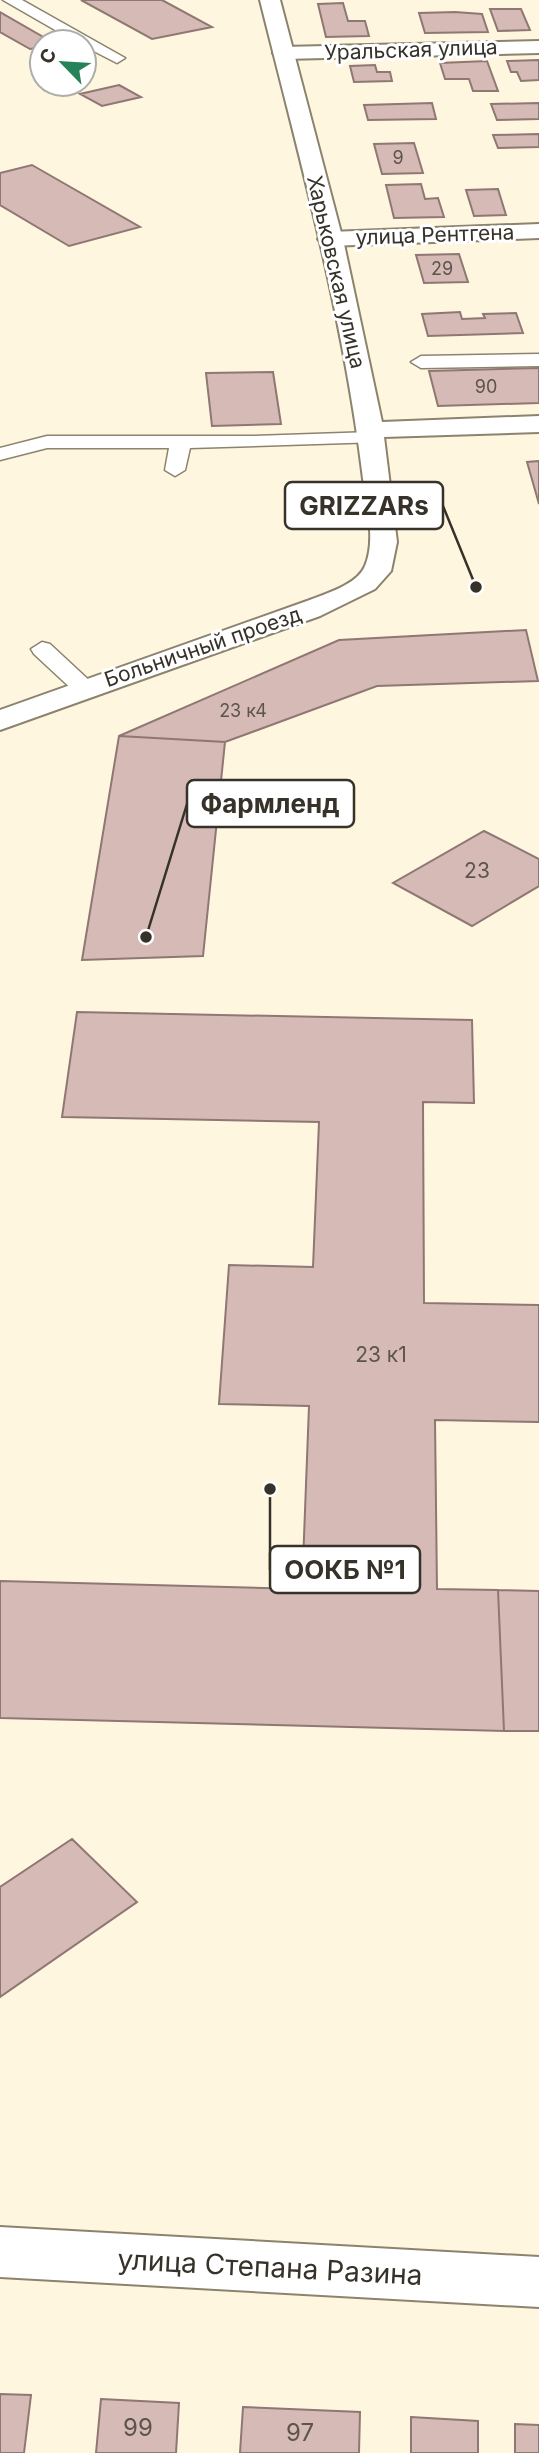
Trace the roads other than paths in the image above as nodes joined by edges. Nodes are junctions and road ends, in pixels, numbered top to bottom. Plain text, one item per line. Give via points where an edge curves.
1 (11, 0) edge
2 (270, 0) edge
3 (539, 47) edge
4 (283, 53) junction
5 (117, 58) dead end
6 (539, 231) edge
7 (330, 239) junction
8 (539, 360) edge
9 (421, 362) dead end
10 (539, 424) edge
11 (372, 434) junction
12 (181, 442) junction
13 (0, 454) edge
14 (175, 470) dead end
15 (384, 547) joint
16 (42, 649) dead end
17 (84, 688) junction
18 (0, 722) edge
19 (0, 2252) edge
20 (539, 2281) edge

1 - 5 lane
2 - 4 street, Харьковская улица
3 - 4 street, Уральская улица
4 - 7 street, Харьковская улица
6 - 7 street, улица Рентгена
7 - 11 street, Харьковская улица
8 - 9 lane
10 - 11 street
11 - 12 lane
11 - 15 street, Харьковская улица
12 - 13 lane via 47,442
12 - 14 lane
15 - 17 street, Больничный проезд via 377,573 346,595
16 - 17 lane
17 - 18 street, Больничный проезд
19 - 20 street, улица Степана Разина

